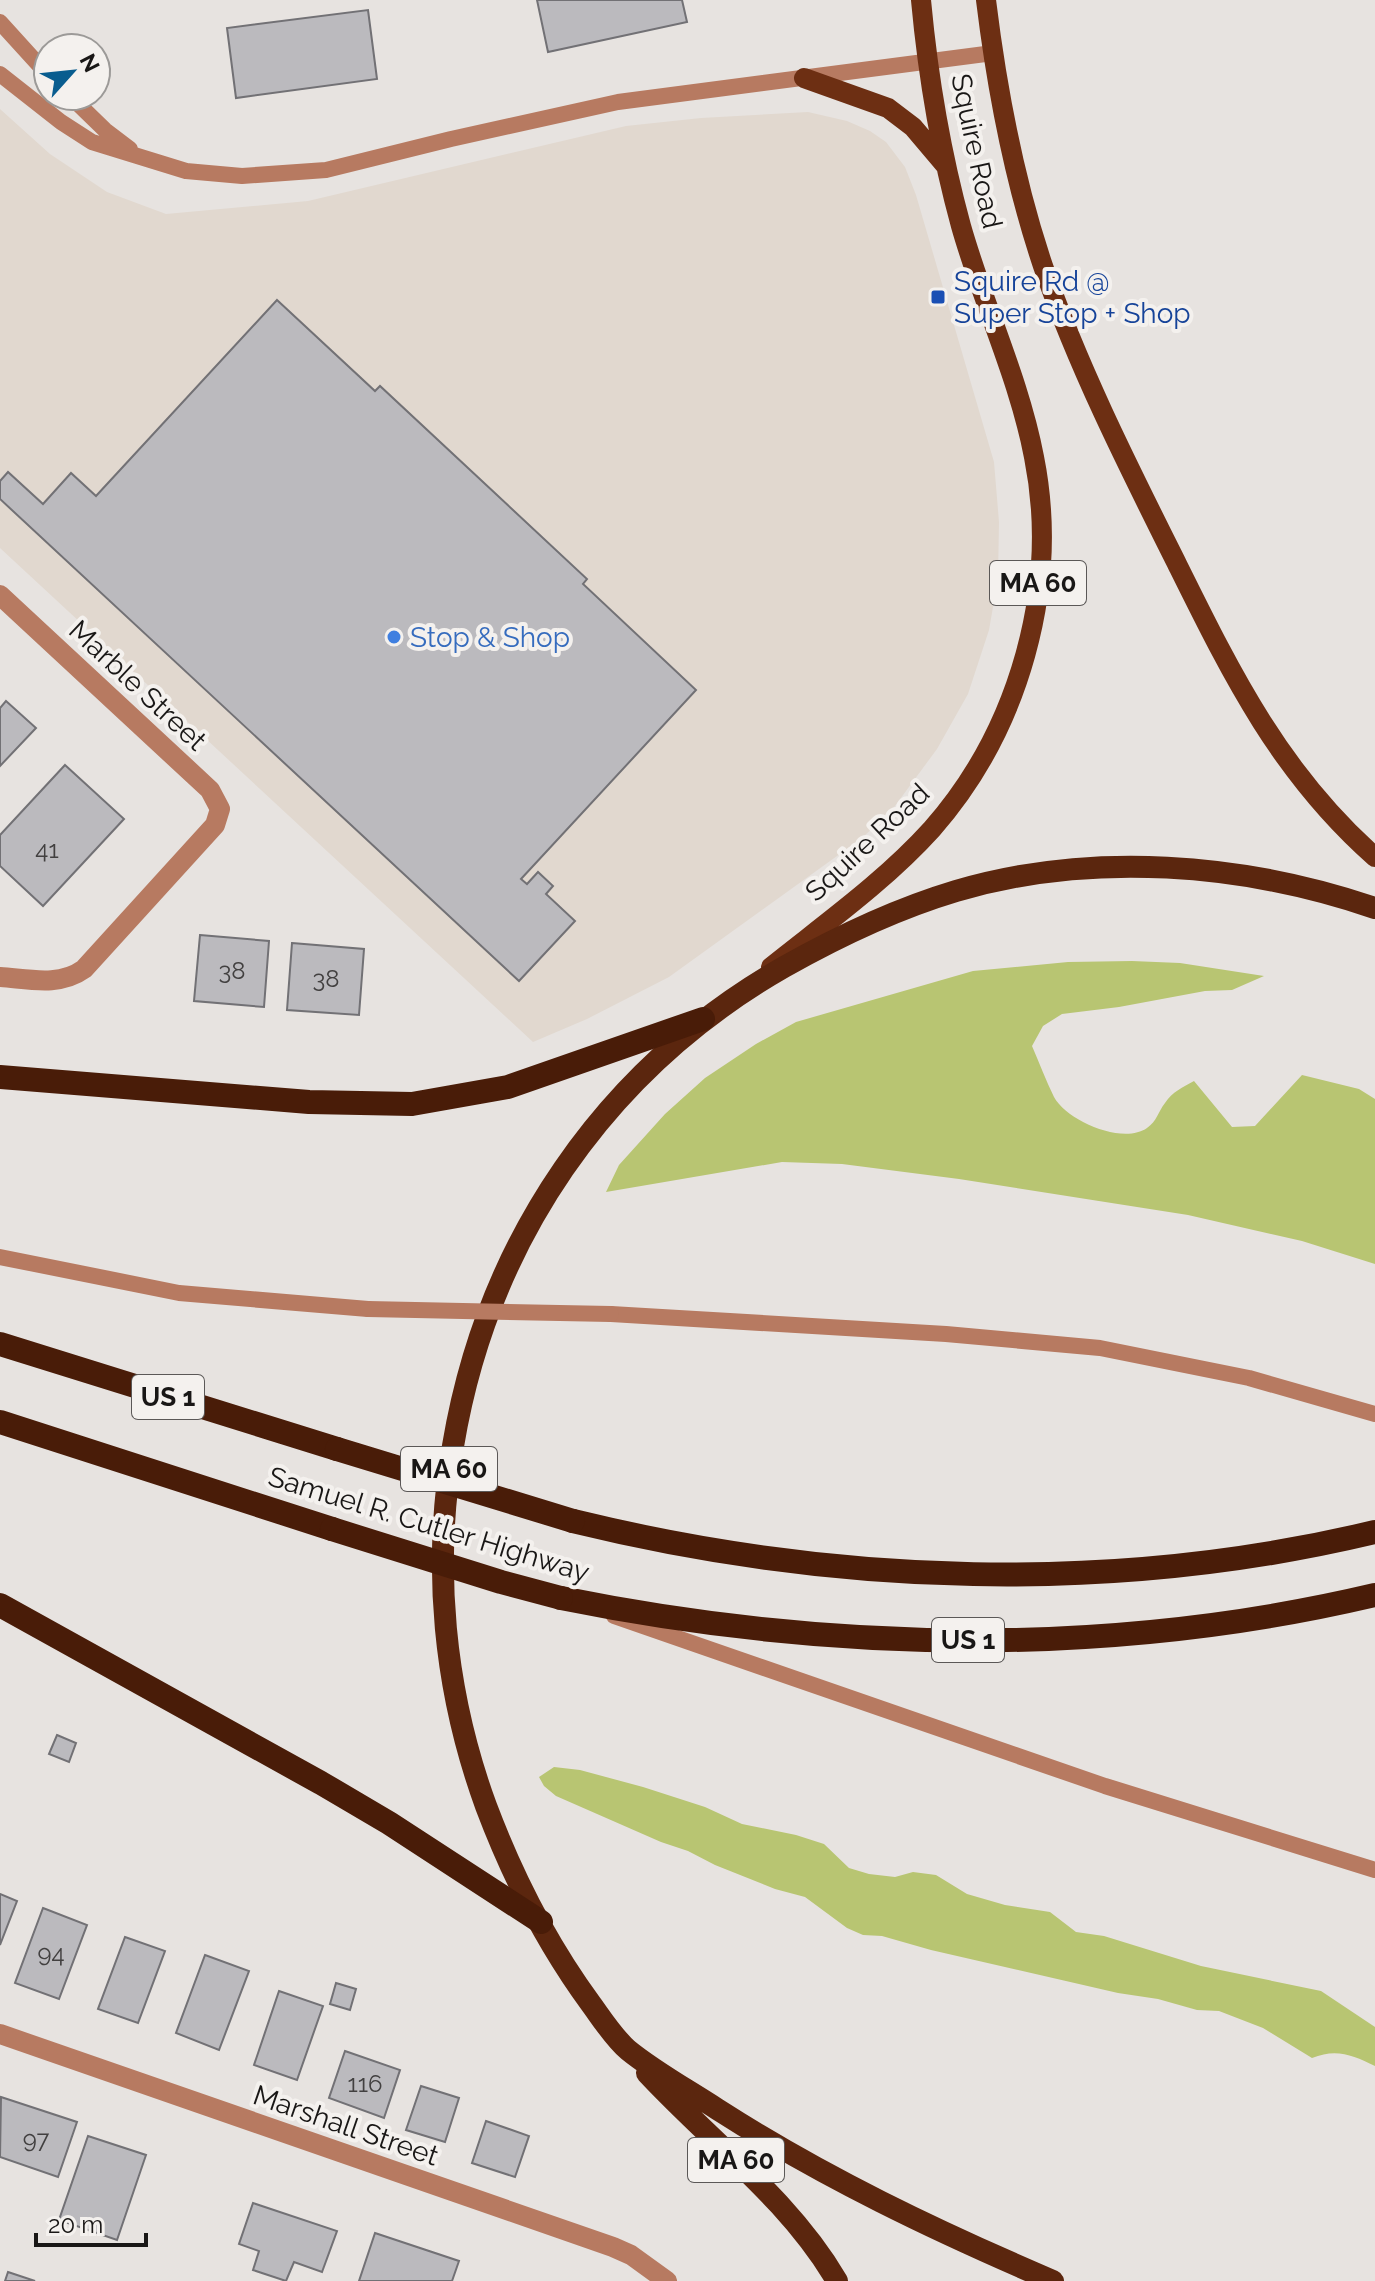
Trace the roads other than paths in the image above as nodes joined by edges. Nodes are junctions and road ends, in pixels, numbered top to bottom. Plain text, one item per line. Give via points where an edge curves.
1 (921, 0) edge
2 (986, 0) edge
3 (0, 22) edge
4 (993, 53) junction
5 (32, 57) edge
6 (928, 63) junction
7 (0, 74) edge
8 (804, 78) junction
9 (86, 112) edge
10 (138, 155) junction
11 (947, 168) junction
12 (0, 595) edge
13 (1375, 857) edge
14 (1375, 908) edge
15 (0, 977) edge
16 (731, 1000) junction
17 (703, 1019) junction
18 (0, 1077) edge
19 (0, 1257) edge
20 (0, 1344) edge
21 (1375, 1414) edge
22 (0, 1422) edge
23 (1364, 1534) edge
24 (1375, 1595) edge
25 (561, 1598) junction
26 (0, 1605) edge
27 (1375, 1870) edge
28 (541, 1922) junction
29 (0, 2034) edge
30 (625, 2048) junction
31 (667, 2281) edge
32 (837, 2281) edge
33 (1053, 2281) edge

1 - 6 main road, Squire Road / MA 60
2 - 4 main road, Squire Road
3 - 5 lane
4 - 6 lane
4 - 13 main road, Squire Road via 1011,152 1042,263 1093,394 1265,729 1295,774
6 - 8 lane
6 - 11 main road, Squire Road / MA 60
7 - 10 lane via 79,135
8 - 10 lane via 575,110 326,170 206,175
8 - 11 main road via 888,108 913,127
9 - 10 lane
11 - 16 main road, Squire Road / MA 60 via 1034,457 1040,553 1027,644 992,745 939,820 892,868
12 - 15 street, Marble Street via 210,790 220,809 215,825 78,974 54,981
14 - 16 highway via 1296,884 1180,868 1026,876 945,894 858,928
16 - 17 highway, MA 60
17 - 18 highway via 508,1087 412,1104 321,1103
17 - 28 highway, MA 60 via 608,1110 547,1193 491,1304 455,1431 442,1541 451,1669 482,1794
19 - 21 lane, bridge via 179,1293 368,1309 611,1314 1100,1348 1249,1378
20 - 23 highway, Samuel R. Cutler Highway / US 1, bridge via 573,1521 774,1560 974,1575 1108,1571
22 - 25 highway, Samuel R. Cutler Highway / US 1, bridge
24 - 25 highway, Samuel R. Cutler Highway / US 1 via 1188,1627 984,1640 784,1633
25 - 27 lane via 1105,1786
26 - 28 highway via 321,1783
28 - 30 highway, MA 60 via 579,1988
29 - 31 street, Marshall Street via 613,2247
30 - 32 highway, MA 60 via 772,2196
30 - 33 highway via 759,2136 839,2181

